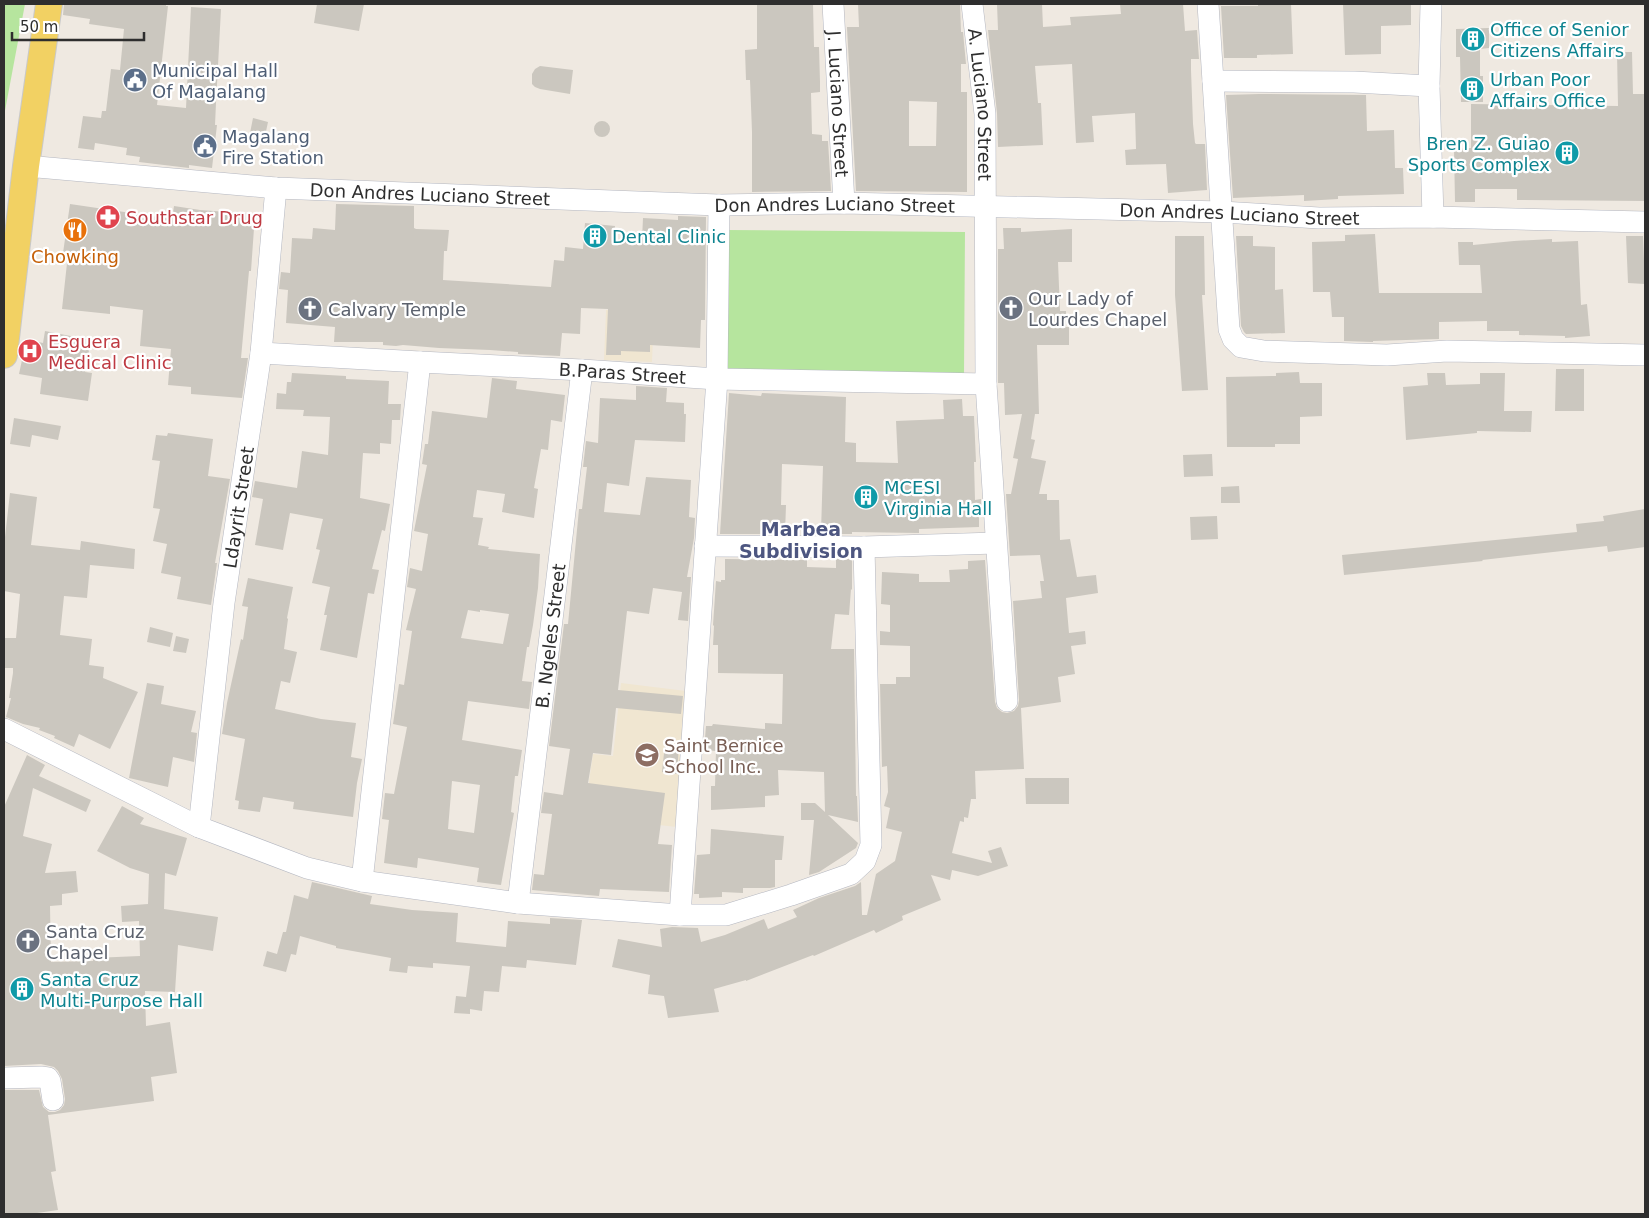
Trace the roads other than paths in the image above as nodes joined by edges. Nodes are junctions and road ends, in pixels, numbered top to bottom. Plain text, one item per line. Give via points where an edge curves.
1 (49, 4) edge
2 (833, 4) edge
3 (972, 4) edge
4 (1208, 4) edge
5 (1431, 4) edge
6 (1214, 82) junction
7 (1429, 86) junction
8 (15, 164) edge
9 (276, 188) junction
10 (844, 203) junction
11 (719, 204) junction
12 (985, 206) junction
13 (1222, 212) junction
14 (1433, 217) junction
15 (1645, 222) edge
16 (261, 353) junction
17 (4, 355) edge
18 (1645, 355) edge
19 (420, 362) junction
20 (582, 370) junction
21 (717, 379) junction
22 (986, 384) junction
23 (996, 543) junction
24 (705, 546) junction
25 (864, 547) junction
26 (1007, 701) dead end
27 (4, 729) edge
28 (199, 826) junction
29 (362, 881) junction
30 (518, 903) junction
31 (680, 915) junction
32 (4, 1078) edge
33 (53, 1100) dead end

1 - 8 main road
2 - 10 street, J. Luciano Street
3 - 12 street, A. Luciano Street via 985,114
4 - 6 street
5 - 7 street
6 - 7 street via 1354,82
6 - 13 street
7 - 14 street
8 - 9 street, Don Andres Luciano Street
8 - 17 main road
9 - 11 street, Don Andres Luciano Street
9 - 16 street, Ldayrit Street
10 - 11 street, Don Andres Luciano Street
10 - 12 street, Don Andres Luciano Street
11 - 21 street
12 - 13 street, Don Andres Luciano Street
12 - 22 street, A. Luciano Street
13 - 14 street, Don Andres Luciano Street via 1319,218
13 - 18 street via 1228,329 1241,347 1264,351 1387,355 1447,352
14 - 15 street, Don Andres Luciano Street
16 - 19 street, B.Paras Street
16 - 28 street, Ldayrit Street via 224,603
19 - 20 street, B.Paras Street
19 - 29 street
20 - 21 street, B.Paras Street
20 - 30 street, B. Ngeles Street
21 - 22 street, B.Paras Street
21 - 24 street
22 - 23 street, A. Luciano Street
23 - 25 street
23 - 26 street, A. Luciano Street
24 - 25 street
24 - 31 street
25 - 31 street via 871,845 865,861 852,874 726,915
27 - 28 street
28 - 29 street via 307,868
29 - 30 street
30 - 31 street
32 - 33 street via 48,1078

